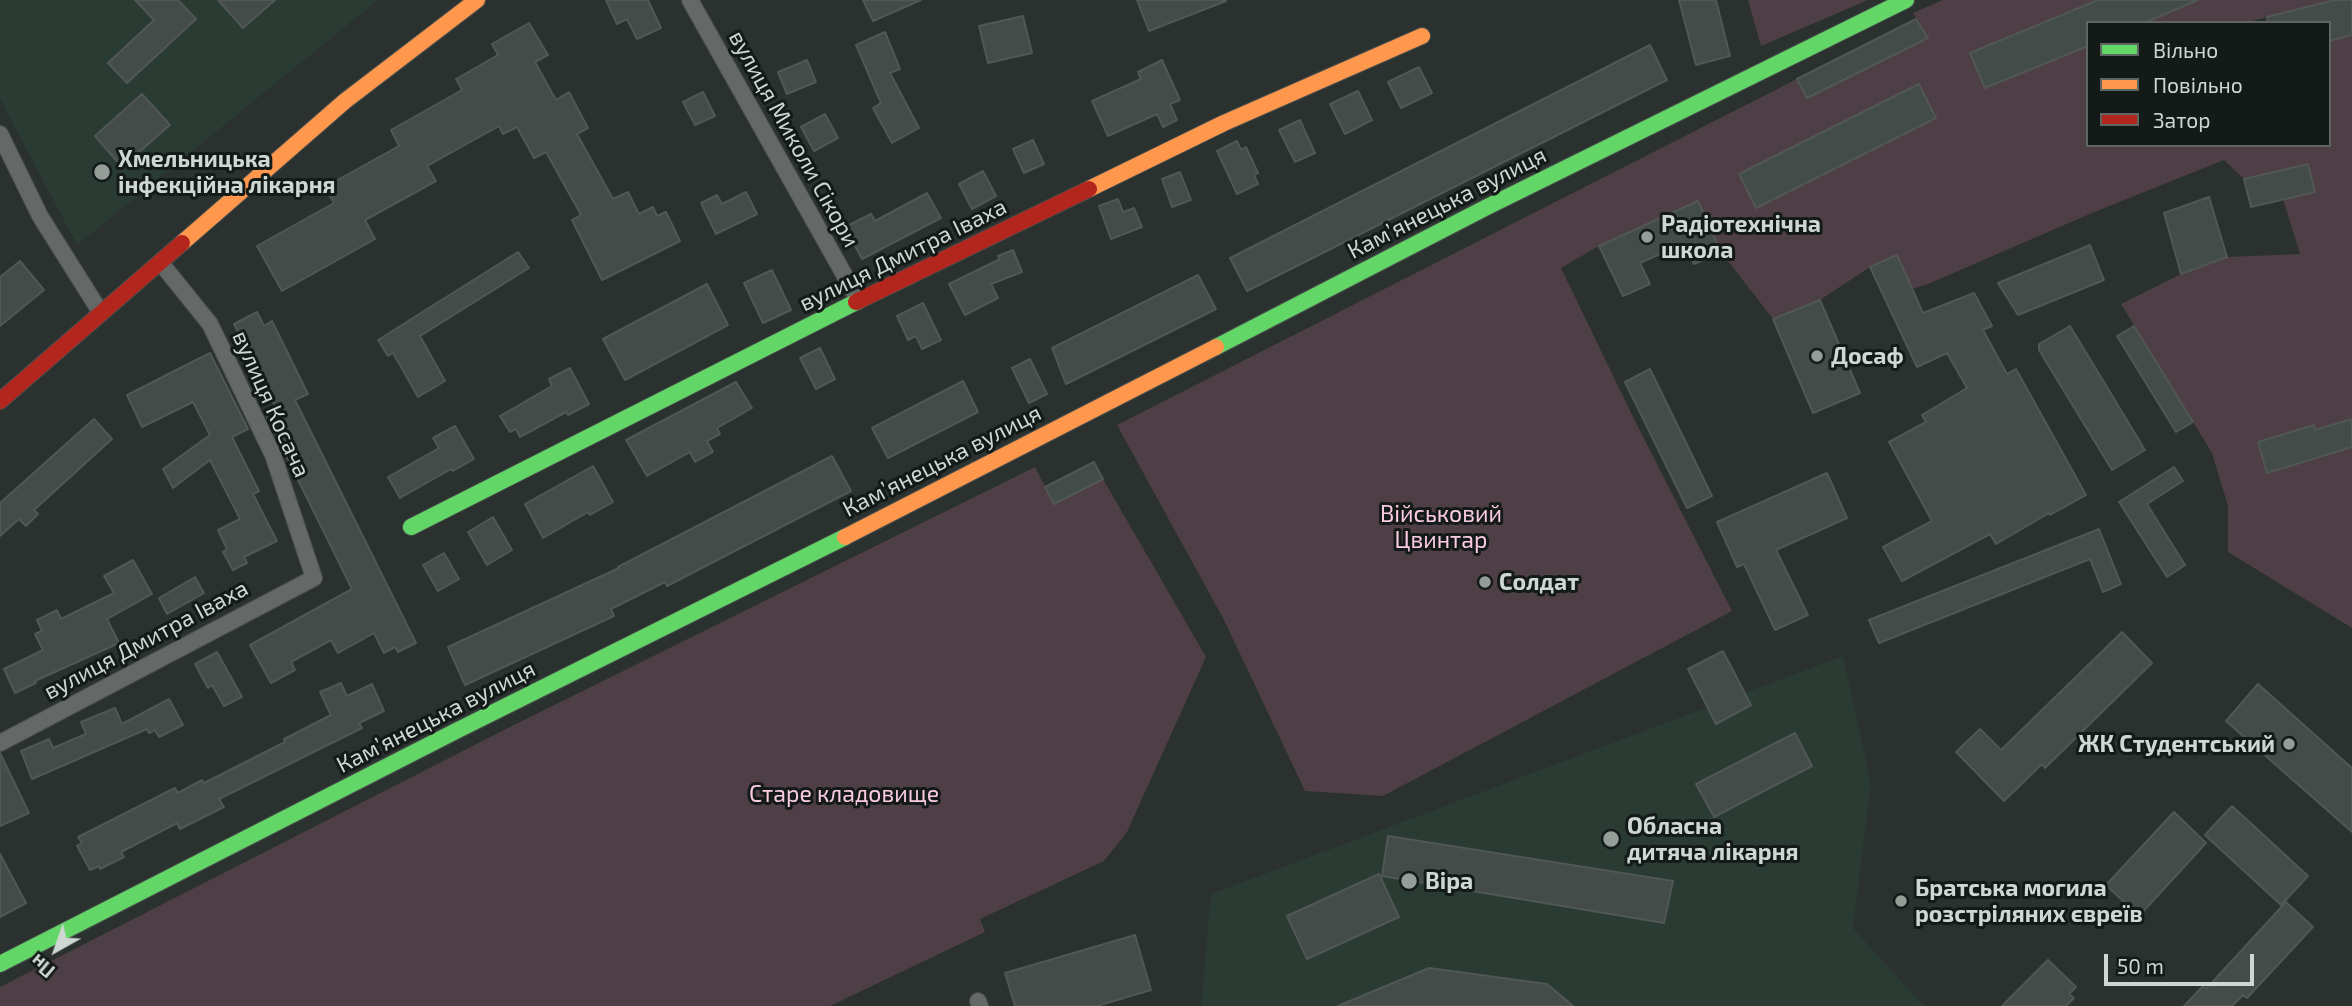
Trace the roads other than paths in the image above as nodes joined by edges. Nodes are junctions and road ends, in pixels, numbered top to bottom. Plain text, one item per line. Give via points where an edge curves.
1 (477, 0) edge
2 (690, 0) edge
3 (1906, 0) edge
4 (1422, 36) dead end
5 (0, 134) edge
6 (160, 262) junction
7 (859, 301) junction
8 (101, 313) junction
9 (0, 401) edge
10 (411, 527) dead end
11 (314, 578) joint
12 (0, 743) edge
13 (0, 964) edge

1 - 6 main road via 345,101
2 - 7 street, вулиця Миколи Сікори
3 - 13 main road, Камʼянецька вулиця via 1487,207 953,483
4 - 7 main road, вулиця Дмитра Іваха via 1224,123
5 - 8 street via 40,216
6 - 8 main road
6 - 11 street, вулиця Косача via 210,324 273,455
7 - 10 main road, вулиця Дмитра Іваха
8 - 9 main road
11 - 12 street, вулиця Дмитра Іваха

